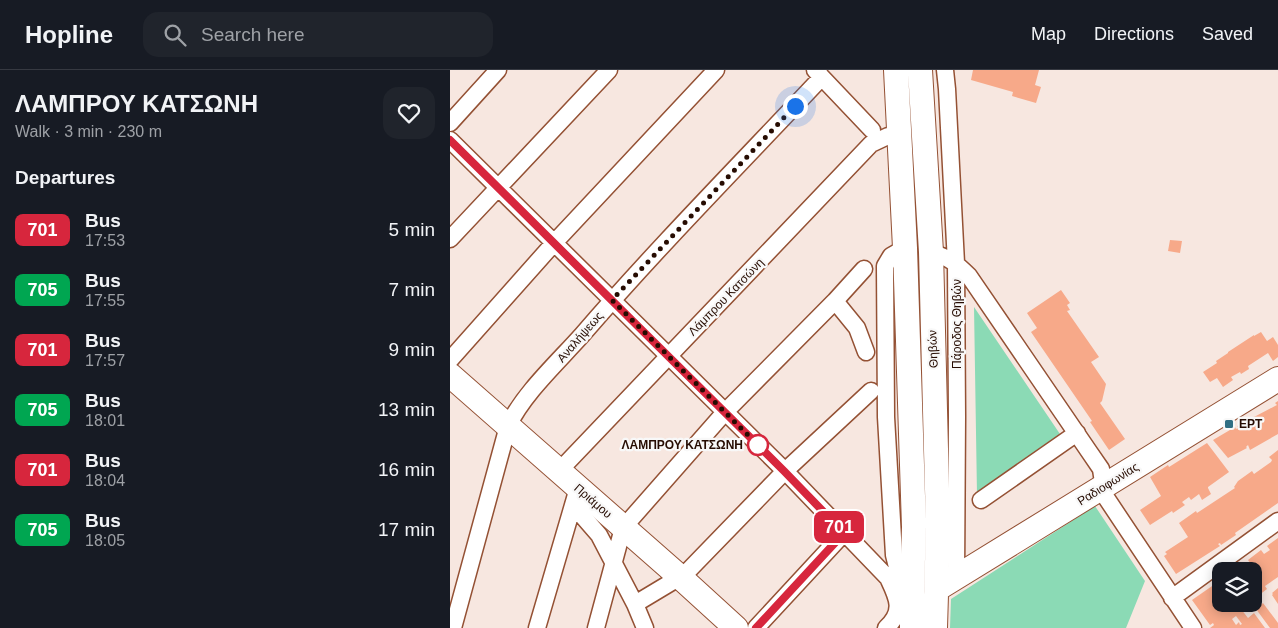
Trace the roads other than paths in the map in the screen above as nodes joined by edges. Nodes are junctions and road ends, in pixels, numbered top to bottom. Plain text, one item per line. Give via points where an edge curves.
1 (498, 70) edge
2 (608, 70) edge
3 (716, 70) edge
4 (896, 70) edge
5 (920, 70) edge
6 (945, 70) edge
7 (818, 73) edge
8 (450, 123) edge
9 (872, 130) dead end
10 (899, 134) junction
11 (450, 140) edge
12 (498, 187) junction
13 (450, 239) edge
14 (554, 243) junction
15 (931, 252) junction
16 (956, 263) junction
17 (864, 270) dead end
18 (612, 300) junction
19 (835, 302) junction
20 (866, 352) dead end
21 (669, 357) junction
22 (450, 360) edge
23 (450, 375) edge
24 (1278, 379) edge
25 (871, 391) dead end
26 (725, 412) junction
27 (508, 426) junction
28 (1077, 433) junction
29 (559, 471) junction
30 (784, 471) junction
31 (1104, 486) junction
32 (575, 496) junction
33 (980, 500) dead end
34 (1278, 521) edge
35 (623, 528) junction
36 (844, 533) junction
37 (614, 564) junction
38 (680, 577) junction
39 (946, 583) junction
40 (1172, 598) junction
41 (635, 604) junction
42 (453, 628) edge
43 (538, 628) edge
44 (596, 628) edge
45 (645, 628) edge
46 (736, 628) edge
47 (756, 628) edge
48 (886, 628) edge
49 (912, 628) edge
50 (935, 628) edge
51 (1193, 628) edge

1 - 8 street
2 - 12 street
3 - 14 street
4 - 10 main road, Θηβών
5 - 15 main road, Θηβών
6 - 16 street, Πάροδος Θηβών
7 - 9 street
7 - 18 street, Αναλήψεως
10 - 21 street, Λάμπρου Κατσώνη via 871,144
10 - 49 main road, Θηβών via 914,527
11 - 12 street
12 - 13 street
12 - 14 street
14 - 18 street
14 - 22 street
15 - 16 street
15 - 39 main road, Θηβών via 938,528
16 - 28 street via 969,276
16 - 39 street, Πάροδος Θηβών via 957,417
17 - 19 street
18 - 21 street
18 - 27 street, Αναλήψεως via 529,393
19 - 20 street via 857,328
19 - 26 street
21 - 26 street
21 - 29 street, Λάμπρου Κατσώνη
23 - 27 main road, Πριάμου
24 - 31 main road, Ραδιοφωνίας
25 - 30 street
26 - 30 street
26 - 35 street
27 - 29 main road, Πριάμου
27 - 42 street, Αναλήψεως
28 - 31 street via 1101,469
28 - 33 street
29 - 32 main road, Πριάμου
30 - 36 street
30 - 38 street
31 - 39 main road, Ραδιοφωνίας
31 - 40 street via 1105,496
32 - 35 main road, Πριάμου
32 - 37 street
32 - 43 street
34 - 40 street
35 - 37 street
35 - 38 main road, Πριάμου
36 - 47 street
36 - 48 street via 888,578 894,590 899,606 896,618
37 - 41 street
37 - 44 street
38 - 41 street
38 - 46 main road, Πριάμου
39 - 50 main road, Θηβών
40 - 51 street
41 - 45 street

